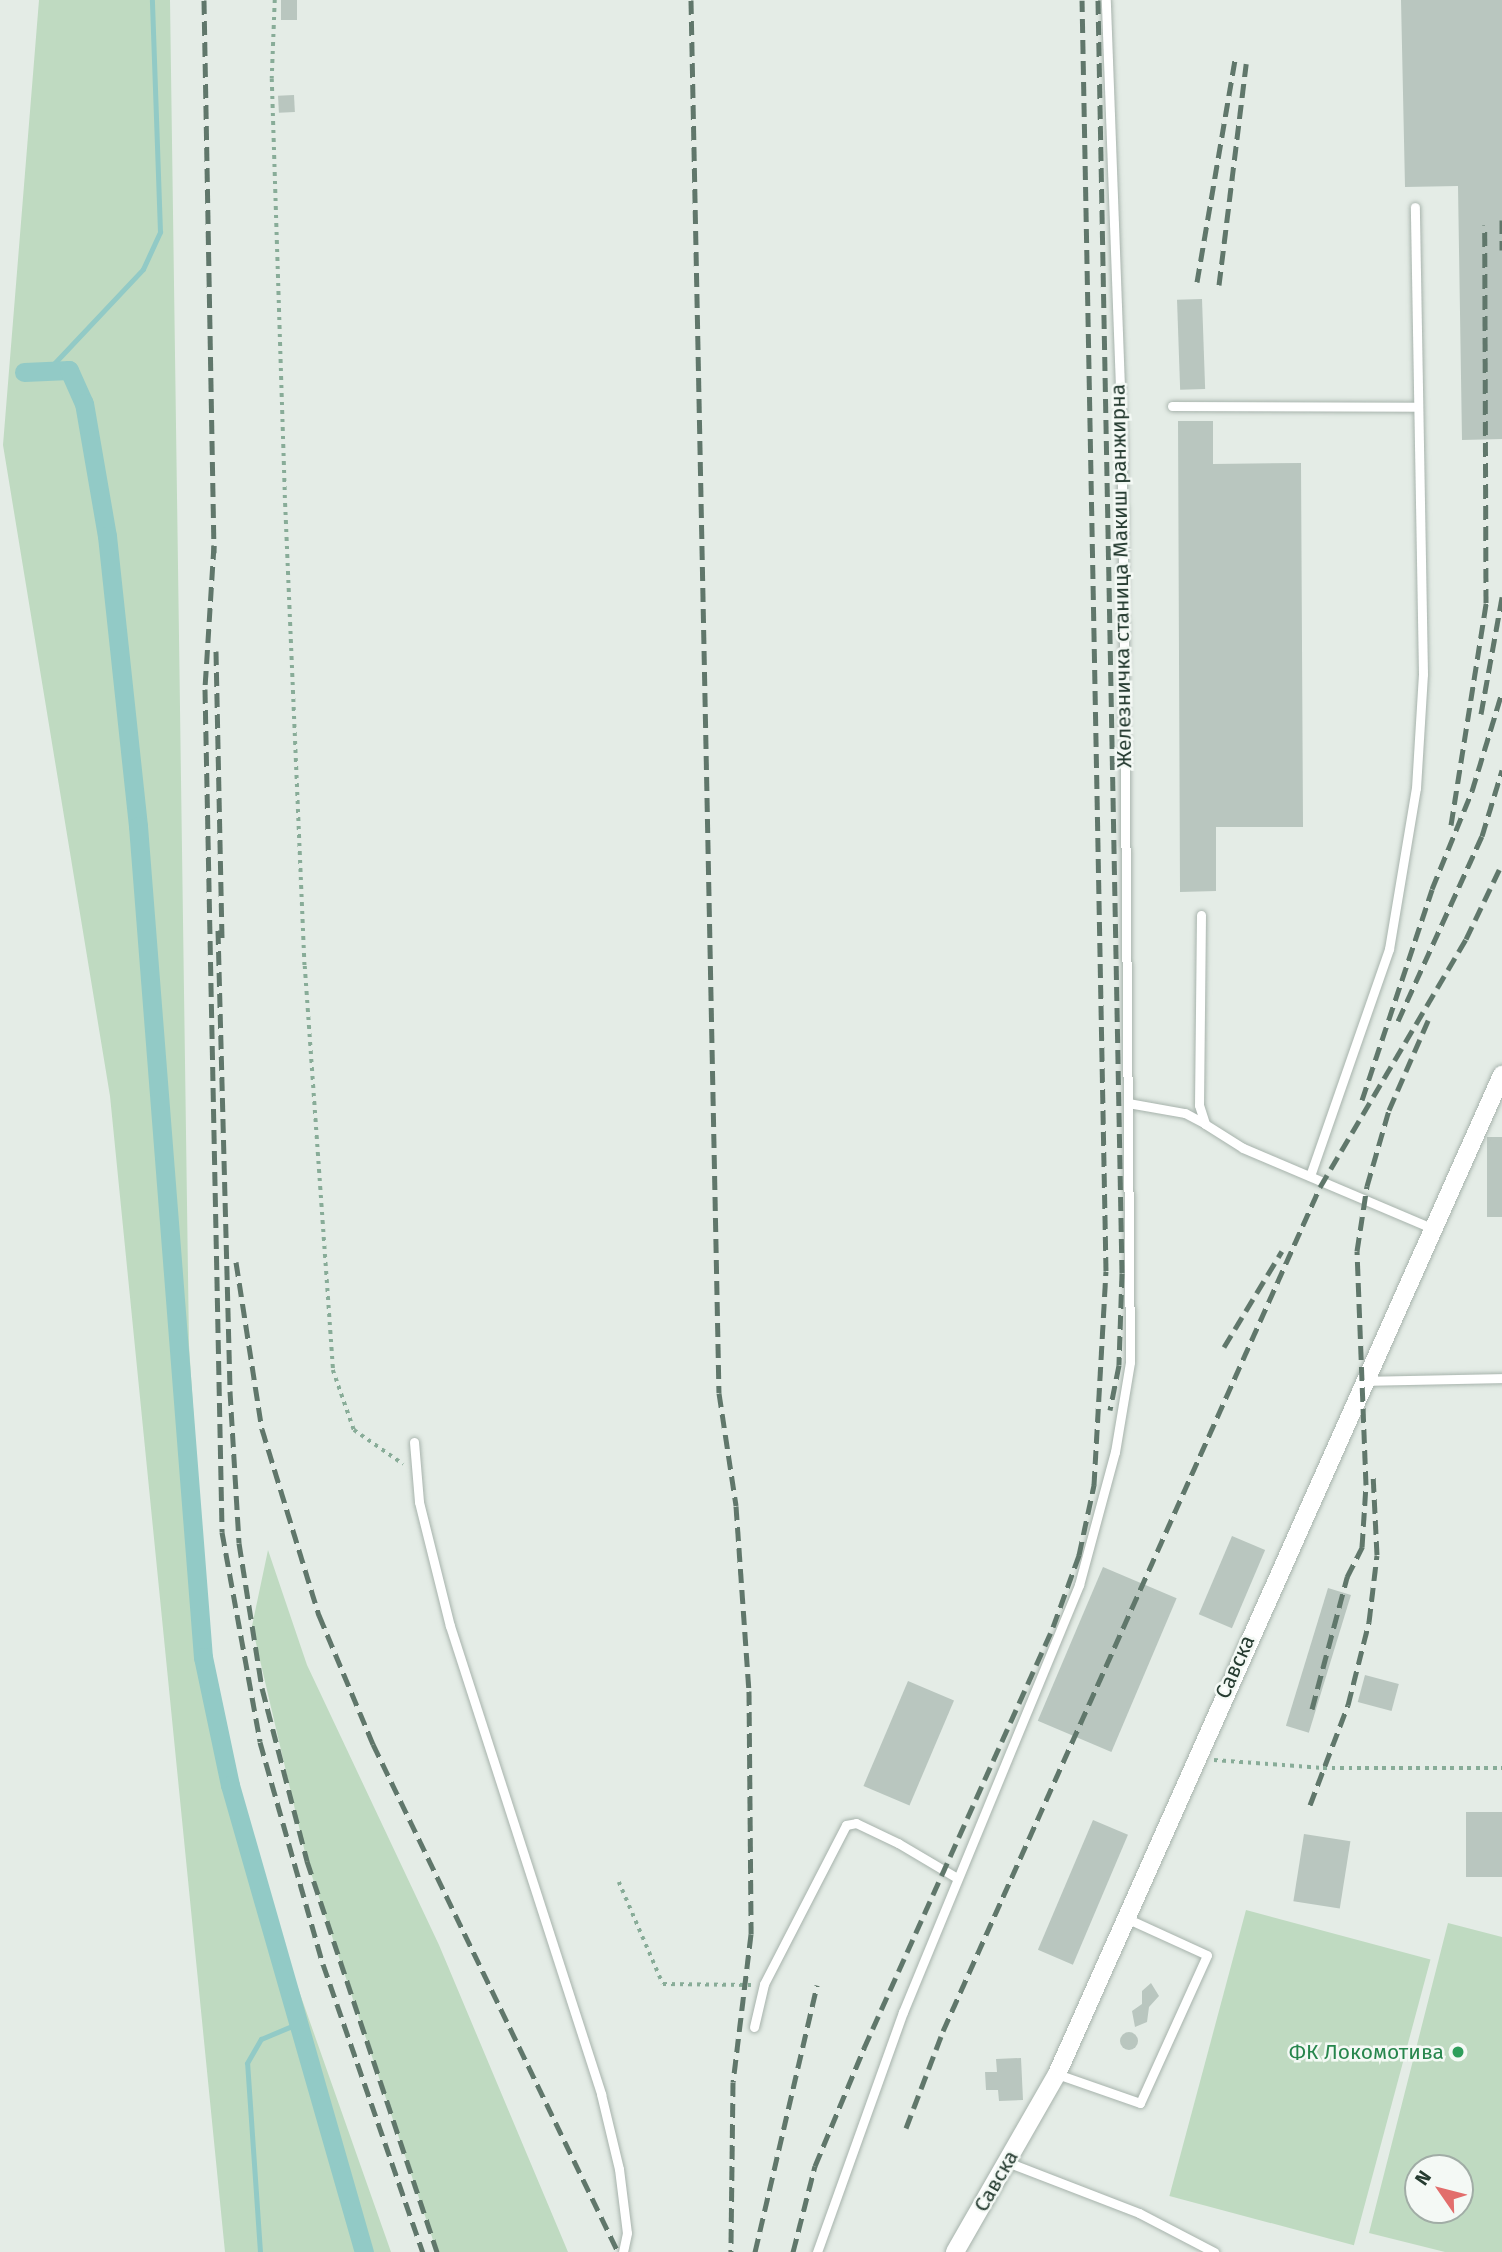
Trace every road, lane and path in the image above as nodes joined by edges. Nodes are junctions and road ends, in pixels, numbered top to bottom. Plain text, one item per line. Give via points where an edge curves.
1 (275, 0) edge
2 (1106, 0) edge
3 (1415, 207) dead end
4 (1172, 406) dead end
5 (1417, 407) junction
6 (1202, 915) dead end
7 (1502, 1075) edge
8 (1128, 1103) junction
9 (1205, 1124) junction
10 (1311, 1173) junction
11 (1434, 1229) junction
12 (1502, 1378) edge
13 (1362, 1381) junction
14 (414, 1442) dead end
15 (417, 1472) junction
16 (1196, 1759) junction
17 (1502, 1768) edge
18 (957, 1878) junction
19 (619, 1882) dead end
20 (1128, 1919) junction
21 (764, 1984) junction
22 (754, 2027) dead end
23 (1057, 2074) junction
24 (1007, 2162) junction
25 (623, 2252) edge
26 (817, 2252) edge
27 (955, 2252) edge
28 (1214, 2252) edge

1 - 15 path via 285,495 305,966 333,1370 354,1430 371,1447
2 - 8 lane, Железничка станица Макиш ранжирна via 1122,442
3 - 5 lane
4 - 5 lane
5 - 10 lane via 1423,674 1404,876 1375,1002
6 - 9 lane via 1199,1105
7 - 11 street, Савска
8 - 9 lane via 1185,1113
8 - 18 lane, Железничка станица Макиш ранжирна via 1130,1362 1115,1452 1079,1585
9 - 10 lane via 1243,1148
10 - 11 lane
11 - 13 street, Савска
12 - 13 lane
13 - 16 street, Савска
14 - 15 lane
15 - 25 lane via 450,1626 601,2094 619,2169 627,2233
16 - 17 path via 1323,1769
16 - 20 street, Савска
18 - 21 lane via 898,1843 856,1823 846,1825
18 - 26 lane, Железничка станица Макиш ранжирна
19 - 21 path via 663,1984
20 - 23 street, Савска
20 - 23 lane via 1207,1955 1146,2090 1140,2103
21 - 22 lane
23 - 24 street, Савска
24 - 27 street, Савска
24 - 28 lane via 1139,2213

